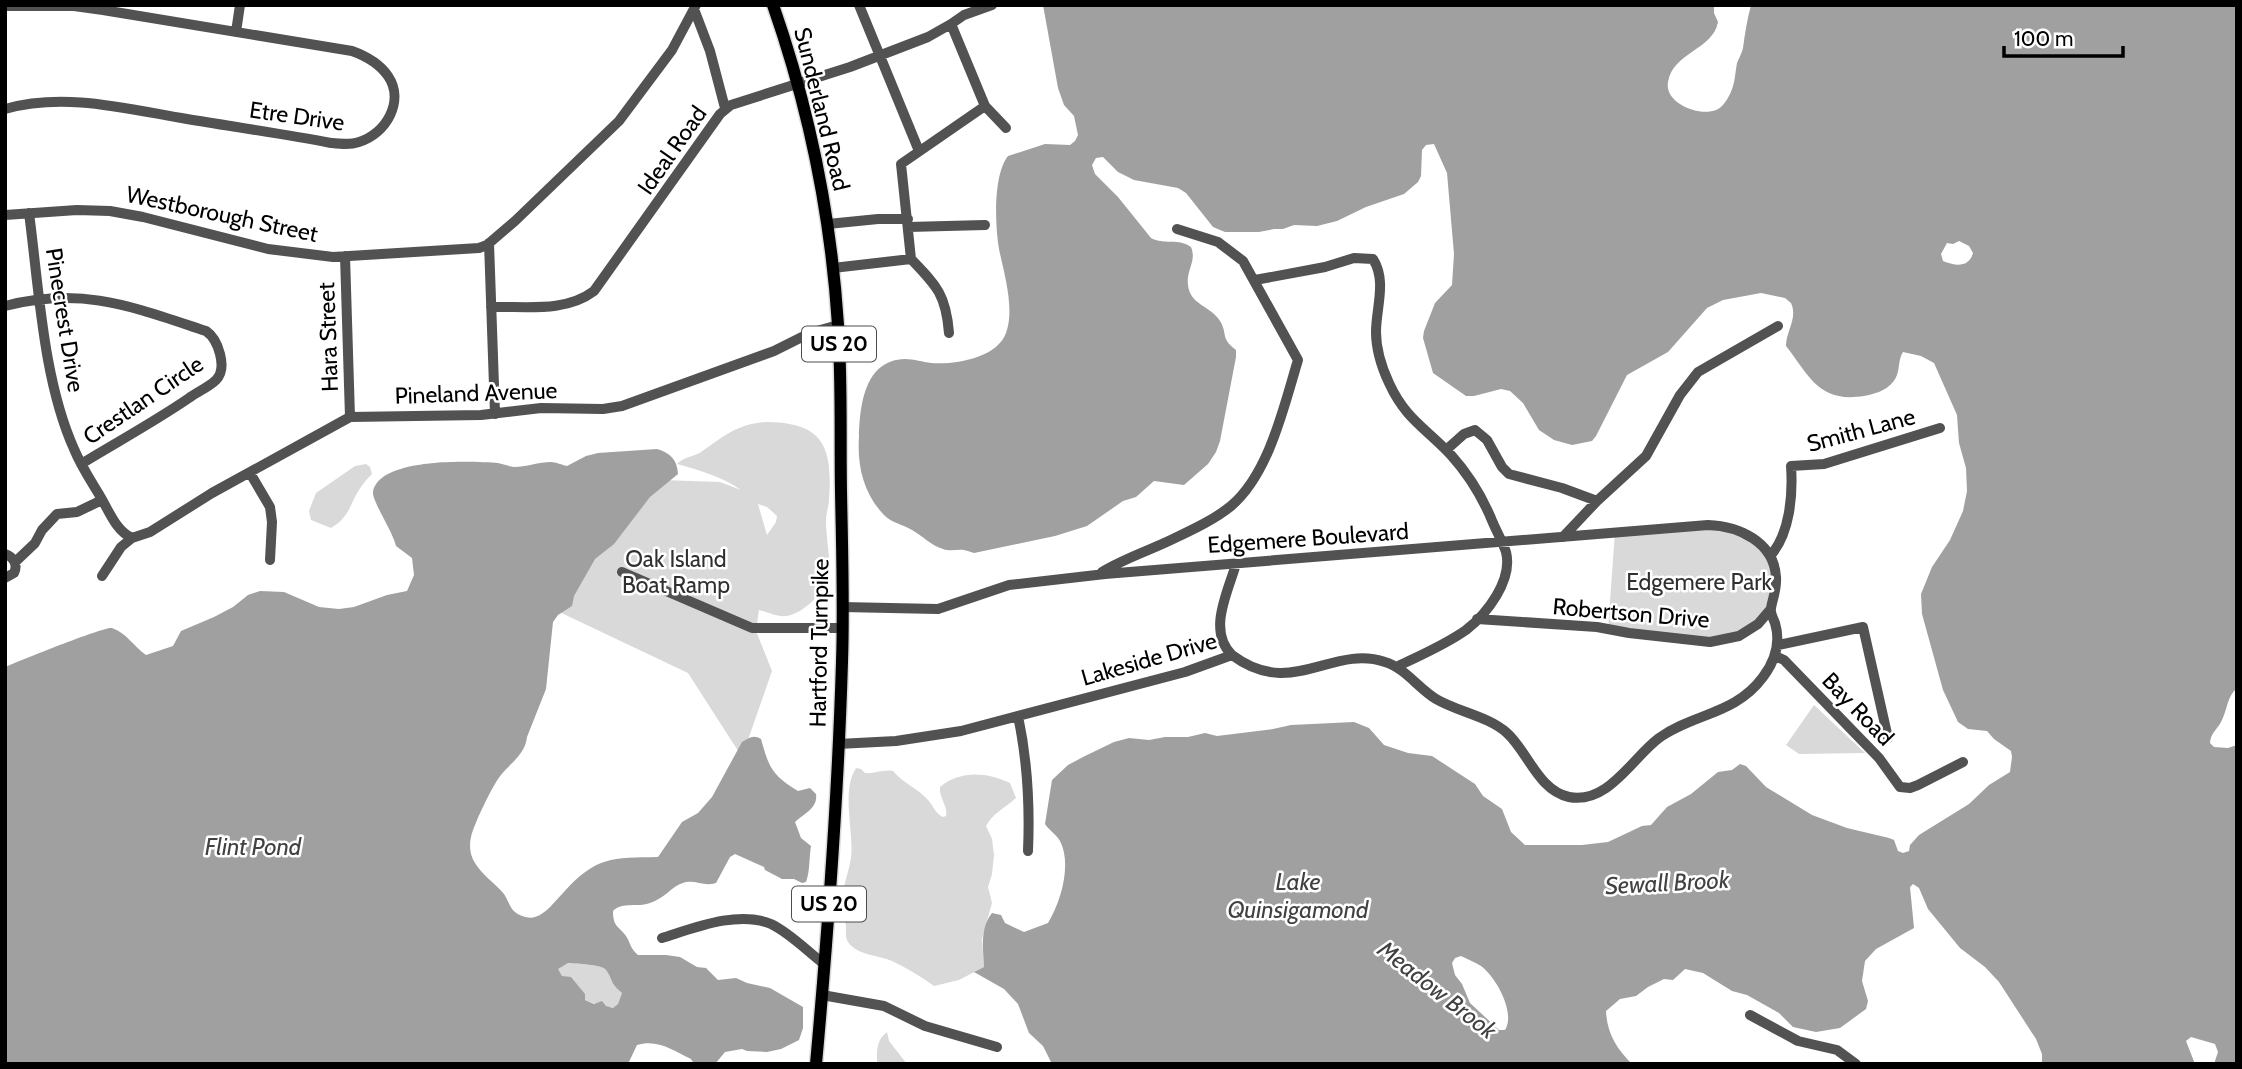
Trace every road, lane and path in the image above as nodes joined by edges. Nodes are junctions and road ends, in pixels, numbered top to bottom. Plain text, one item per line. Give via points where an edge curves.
1 (240, 5) edge
2 (773, 5) edge
3 (859, 5) edge
4 (992, 5) edge
5 (5, 6) edge
6 (104, 7) edge
7 (695, 7) edge
8 (951, 24) junction
9 (236, 32) junction
10 (879, 55) junction
11 (798, 85) junction
12 (985, 106) junction
13 (725, 108) junction
14 (5, 109) edge
15 (1006, 128) dead end
16 (919, 151) junction
17 (29, 213) junction
18 (5, 215) edge
19 (908, 223) junction
20 (828, 224) junction
21 (985, 225) dead end
22 (1177, 229) dead end
23 (489, 243) junction
24 (345, 256) junction
25 (911, 259) junction
26 (833, 268) junction
27 (1255, 280) junction
28 (40, 301) junction
29 (5, 306) edge
30 (491, 307) junction
31 (838, 325) junction
32 (1778, 326) dead end
33 (948, 333) dead end
34 (495, 414) junction
35 (350, 417) junction
36 (1940, 428) dead end
37 (1446, 450) junction
38 (81, 464) junction
39 (250, 473) junction
40 (102, 499) junction
41 (1597, 500) junction
42 (132, 537) junction
43 (1563, 537) junction
44 (1501, 542) junction
45 (5, 554) edge
46 (1770, 556) junction
47 (270, 560) dead end
48 (15, 562) junction
49 (1236, 564) junction
50 (622, 572) dead end
51 (1098, 575) junction
52 (102, 576) dead end
53 (5, 579) edge
54 (842, 607) junction
55 (1770, 610) junction
56 (1477, 619) junction
57 (842, 628) junction
58 (1778, 645) junction
59 (1231, 654) junction
60 (1775, 656) junction
61 (1396, 667) junction
62 (1018, 716) junction
63 (1888, 738) dead end
64 (838, 744) junction
65 (1963, 762) dead end
66 (1028, 852) dead end
67 (662, 938) dead end
68 (824, 964) junction
69 (822, 995) junction
70 (1750, 1015) dead end
71 (997, 1047) dead end
72 (816, 1064) edge
73 (1856, 1064) edge

1 - 9 street
2 - 11 main road, Sunderland Road / US 20
3 - 10 street
4 - 8 street, Ideal Road
5 - 6 street, Etre Drive
6 - 9 street, Etre Drive
7 - 13 street
7 - 23 street via 672,50 619,121
8 - 10 street, Ideal Road
8 - 12 street
9 - 14 street, Etre Drive via 352,51 373,61 393,85 387,123 366,139 344,144 97,104 29,103
10 - 11 street, Ideal Road
10 - 16 street
11 - 13 street, Ideal Road
11 - 20 main road, Sunderland Road / US 20
12 - 15 street
12 - 16 street
13 - 30 street, Ideal Road via 594,291 578,302 557,306
16 - 19 street via 901,164
17 - 18 street, Westborough Street
17 - 24 street, Westborough Street via 110,211 268,249
17 - 28 street, Pinecrest Drive
19 - 20 street via 878,219
19 - 21 street
19 - 25 street
20 - 26 main road, Hartford Turnpike / US 20
22 - 27 street via 1225,246 1243,261
23 - 24 street, Westborough Street via 474,249
23 - 30 street
24 - 35 street, Hara Street
25 - 26 street
25 - 33 street via 939,290
26 - 31 main road, Hartford Turnpike / US 20
27 - 37 street via 1354,258 1373,259 1380,290 1376,339 1384,372 1414,422
27 - 51 street via 1298,360 1259,468 1223,512
28 - 29 street
28 - 38 street, Pinecrest Drive via 59,406
28 - 38 street, Crestlan Circle via 76,297 110,301 206,331 217,343 221,368 217,379
30 - 34 street
31 - 34 street, Pineland Avenue via 630,404
31 - 54 main road, Hartford Turnpike / US 20
32 - 41 street via 1698,372 1646,456
34 - 35 street, Pineland Avenue
35 - 39 street, Pineland Avenue
36 - 46 street, Smith Lane via 1824,464 1791,466 1785,531
37 - 41 street via 1464,433 1475,430 1509,474
37 - 44 street via 1476,488
38 - 40 street, Pinecrest Drive
39 - 42 street, Pineland Avenue via 150,532
39 - 47 street via 270,507
40 - 42 street, Pinecrest Drive via 123,533
40 - 48 street via 77,512 57,514
41 - 43 street
42 - 52 street
43 - 44 street, Edgemere Boulevard
43 - 46 street, Edgemere Boulevard via 1724,526 1751,536
44 - 49 street, Edgemere Boulevard
44 - 56 street via 1507,566 1503,583
45 - 48 street
46 - 55 street via 1776,575
48 - 53 street via 14,573
49 - 51 street, Edgemere Boulevard
49 - 59 street via 1219,631
50 - 57 street via 752,628
51 - 54 street, Edgemere Boulevard via 1009,585 937,609
54 - 57 main road, Hartford Turnpike / US 20
55 - 56 street, Robertson Drive via 1739,636 1710,642 1597,627
55 - 58 street
56 - 61 street via 1466,630
57 - 64 main road, Hartford Turnpike / US 20
58 - 60 street, Lakeside Drive
58 - 63 street via 1864,627
59 - 61 street, Lakeside Drive via 1273,673 1354,660 1378,660
59 - 62 street, Lakeside Drive via 1185,672
60 - 61 street, Lakeside Drive via 1755,687 1736,702 1662,736 1608,786 1577,797 1544,781 1507,733 1436,699
60 - 65 street, Bay Road via 1879,758 1900,787 1910,788
62 - 64 street, Lakeside Drive via 925,737
62 - 66 street via 1028,780
64 - 68 main road, Hartford Turnpike / US 20
67 - 68 street via 749,919 773,925
68 - 69 main road, Hartford Turnpike / US 20
69 - 71 street via 884,1006 925,1026
69 - 72 main road, Hartford Turnpike / US 20
70 - 73 street via 1798,1041 1837,1050

